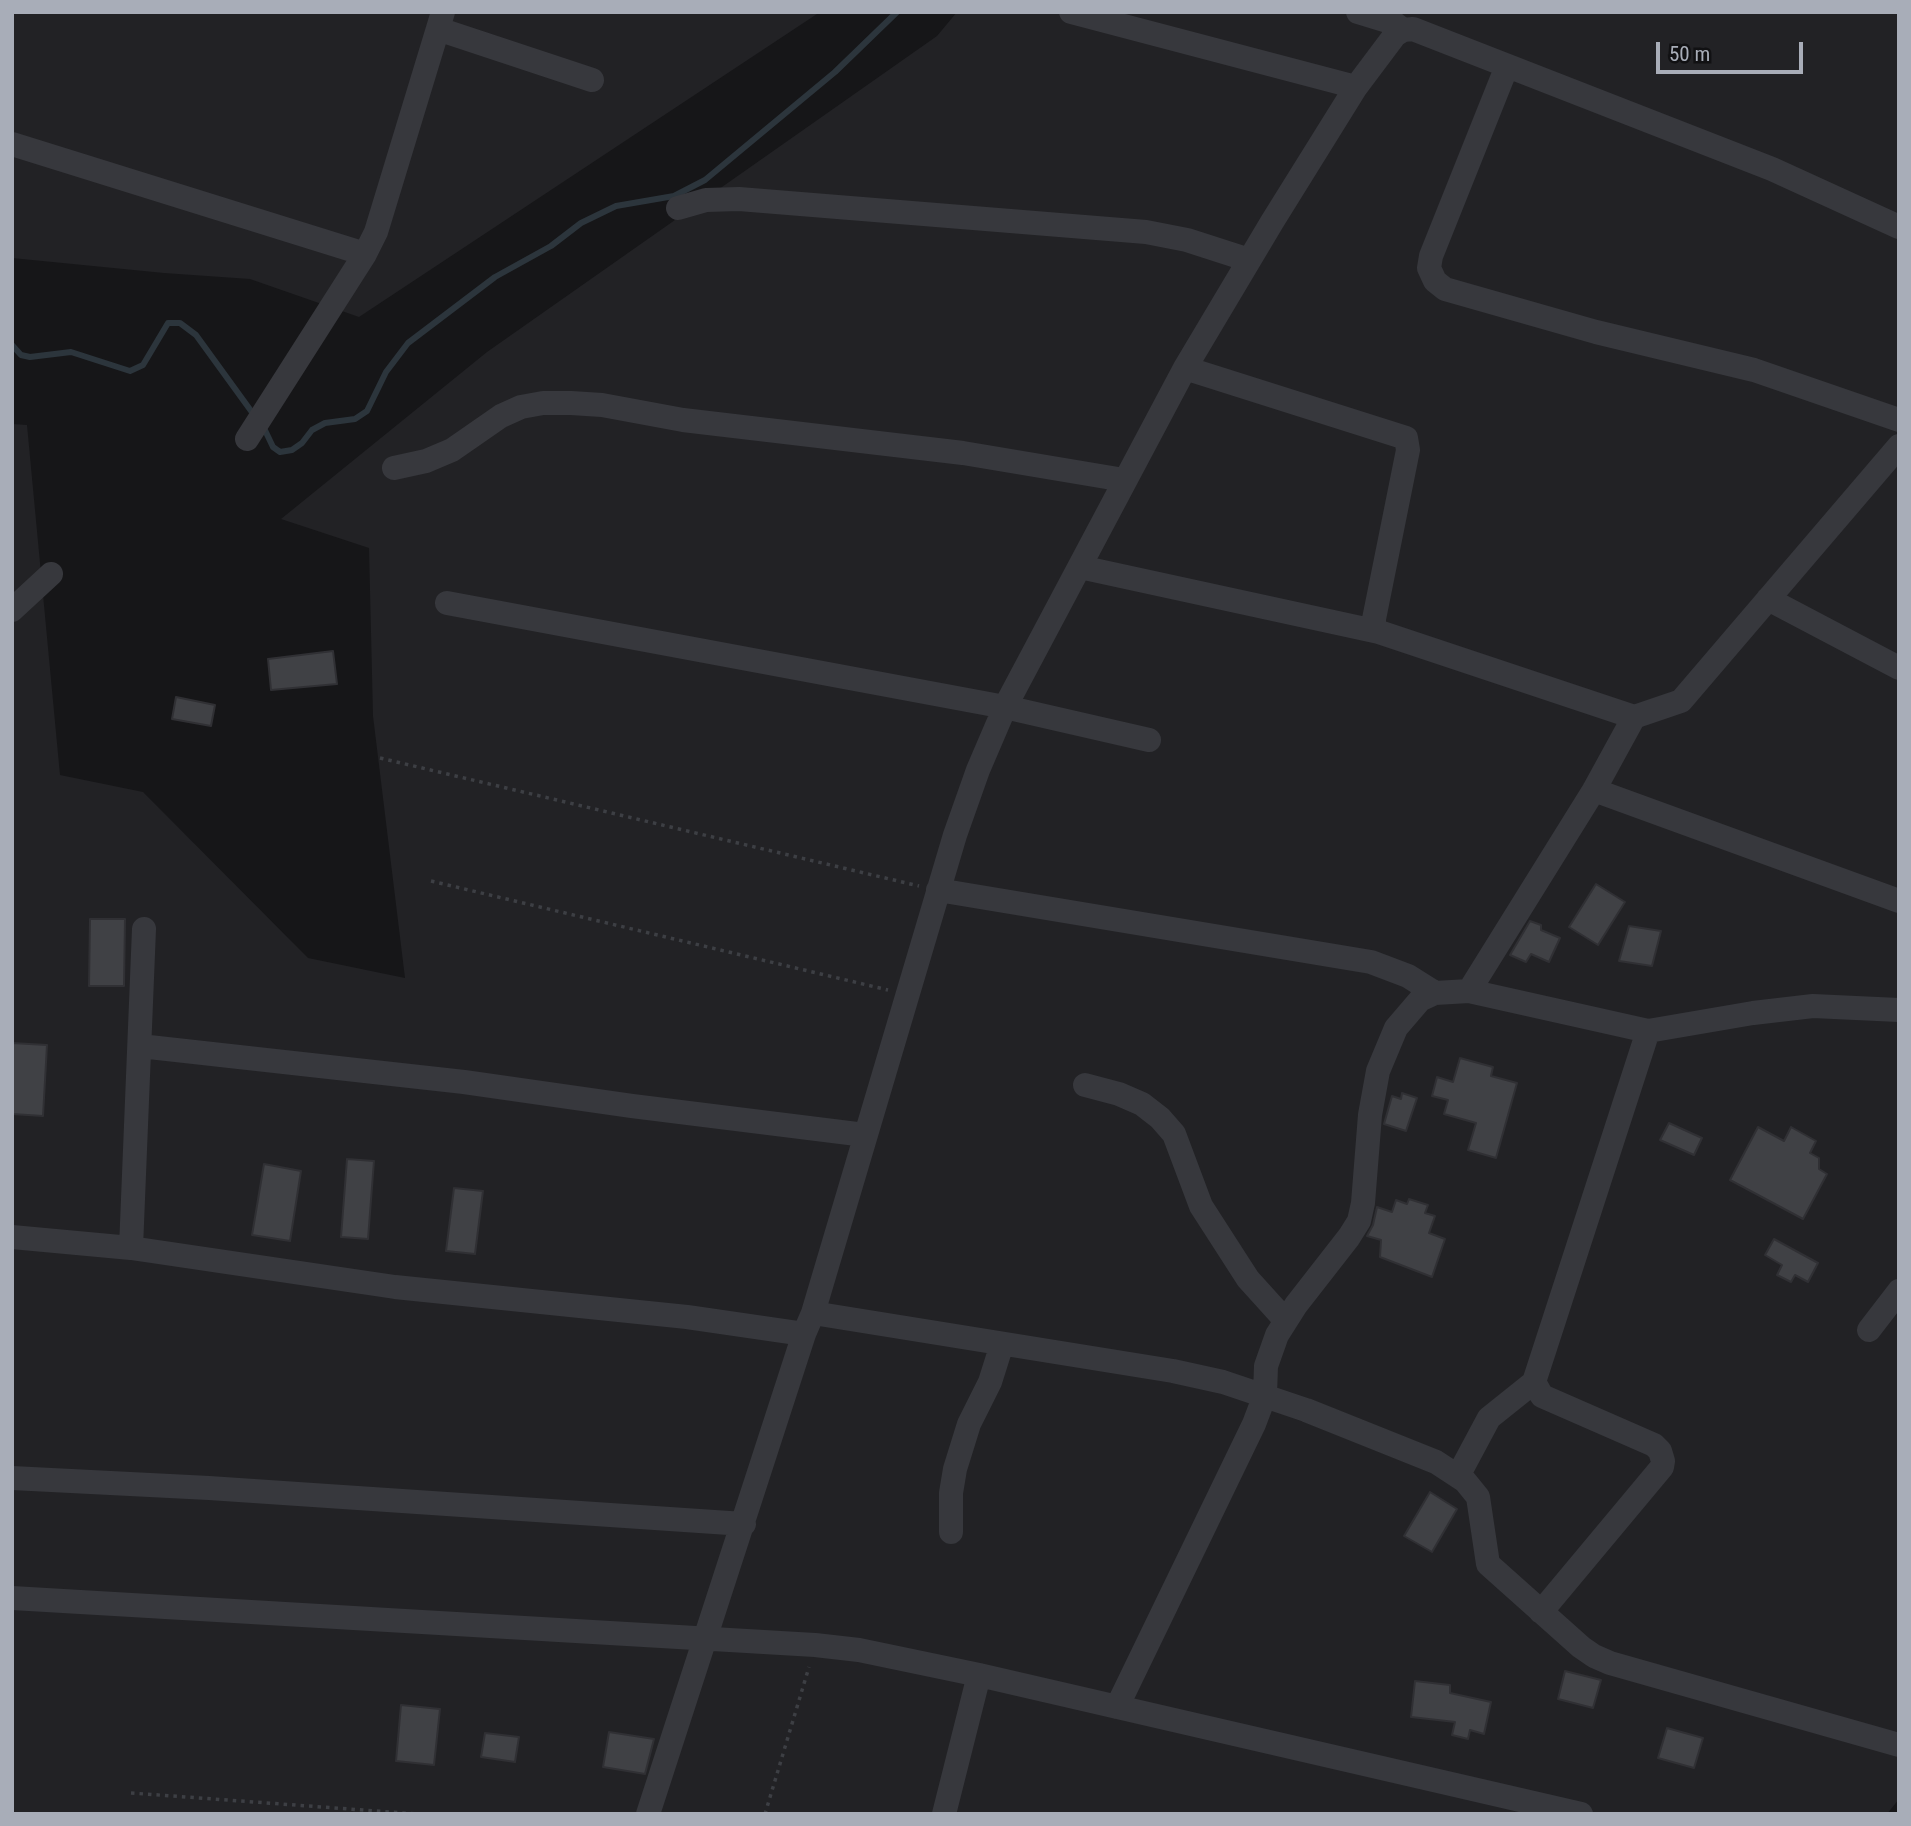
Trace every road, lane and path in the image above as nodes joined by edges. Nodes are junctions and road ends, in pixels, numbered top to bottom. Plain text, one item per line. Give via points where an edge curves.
1 (1071, 12) edge
2 (1358, 12) edge
3 (441, 21) edge
4 (1403, 30) junction
5 (1507, 66) junction
6 (592, 80) dead end
7 (1356, 87) junction
8 (12, 144) edge
9 (678, 208) dead end
10 (1899, 227) edge
11 (365, 254) junction
12 (1249, 260) junction
13 (1185, 368) junction
14 (1899, 420) edge
15 (247, 439) dead end
16 (1899, 446) edge
17 (394, 468) dead end
18 (1124, 480) junction
19 (1080, 567) junction
20 (51, 573) dead end
21 (1768, 599) junction
22 (447, 603) dead end
23 (12, 610) edge
24 (1379, 632) junction
25 (1899, 668) edge
26 (1005, 708) junction
27 (1634, 718) junction
28 (1149, 740) dead end
29 (380, 758) dead end
30 (1594, 790) junction
31 (431, 881) dead end
32 (939, 890) junction
33 (1899, 901) edge
34 (144, 929) dead end
35 (1469, 991) junction
36 (1435, 993) junction
37 (907, 995) junction
38 (1899, 1010) edge
39 (1648, 1031) junction
40 (141, 1046) junction
41 (1085, 1084) dead end
42 (865, 1135) junction
43 (12, 1237) edge
44 (131, 1248) junction
45 (1899, 1291) edge
46 (1286, 1321) junction
47 (809, 1323) junction
48 (1869, 1330) dead end
49 (1002, 1344) junction
50 (1534, 1381) junction
51 (1265, 1395) junction
52 (1458, 1476) junction
53 (12, 1478) edge
54 (744, 1524) junction
55 (951, 1532) dead end
56 (12, 1598) edge
57 (1541, 1612) junction
58 (704, 1640) junction
59 (815, 1645) junction
60 (979, 1675) junction
61 (1118, 1707) junction
62 (1899, 1745) edge
63 (131, 1793) dead end
64 (417, 1814) edge
65 (648, 1814) edge
66 (765, 1814) edge
67 (944, 1814) edge
68 (1581, 1814) edge

1 - 7 street
2 - 4 street
3 - 6 street
3 - 11 street via 376,232
4 - 5 street via 1413,29
4 - 7 street
5 - 10 street via 1772,169
5 - 14 street via 1431,256 1429,268 1435,281 1445,289 1583,328 1754,370
7 - 12 street
8 - 11 street
9 - 12 street via 706,200 739,199 1146,232
11 - 15 street
12 - 13 street
13 - 18 street
13 - 24 street via 1406,438 1408,450 1374,619
16 - 21 street
17 - 18 street via 452,450 521,407 562,403 963,453
18 - 19 street
19 - 24 street
19 - 26 street
20 - 23 street
21 - 25 street
21 - 27 street via 1681,701
22 - 26 street
24 - 27 street
26 - 28 street
26 - 32 street via 978,770
27 - 30 street
29 - 32 path
30 - 33 street
30 - 35 street
31 - 37 path
32 - 36 street via 1371,962 1408,976
32 - 37 street
34 - 40 street
35 - 36 street
35 - 39 street
36 - 46 street via 1420,1000 1396,1028 1378,1070 1359,1221
37 - 42 street
38 - 39 street via 1812,1006
39 - 50 street
40 - 42 street via 450,1080
40 - 44 street
41 - 46 street via 1142,1104 1174,1134 1201,1206 1248,1279
42 - 47 street
43 - 44 street
44 - 47 street via 395,1287 687,1317
45 - 48 street
46 - 51 street via 1266,1366
47 - 49 street
47 - 54 street
49 - 51 street via 1173,1371
49 - 55 street via 955,1469
50 - 52 street via 1489,1418
50 - 57 street via 1542,1396 1654,1445 1663,1461 1662,1468
51 - 52 street via 1436,1462
51 - 61 street
52 - 57 street via 1478,1497 1488,1564
53 - 54 street
54 - 58 street
56 - 58 street
57 - 62 street via 1581,1647 1610,1663
58 - 59 street
58 - 65 street
59 - 60 street
59 - 66 path
60 - 61 street
60 - 67 street
61 - 68 street
63 - 64 path

